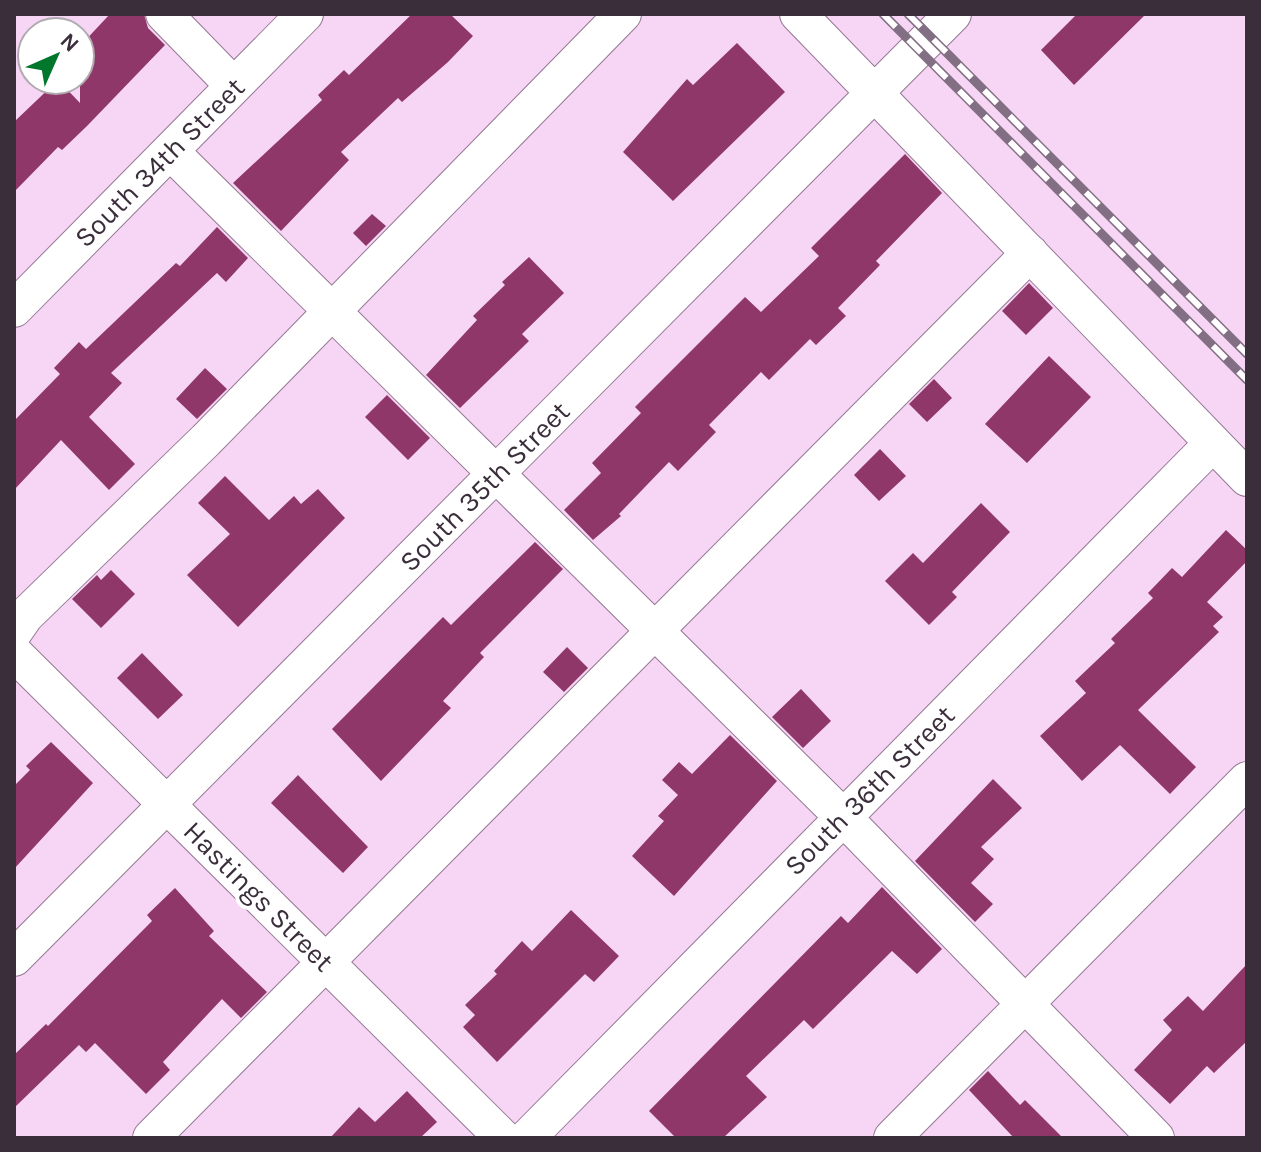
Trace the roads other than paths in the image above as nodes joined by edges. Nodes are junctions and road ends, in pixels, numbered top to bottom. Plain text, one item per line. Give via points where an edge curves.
1 (164, 14) edge
2 (305, 14) edge
3 (623, 14) edge
4 (798, 14) edge
5 (953, 14) edge
6 (234, 86) junction
7 (874, 92) junction
8 (170, 151) junction
9 (1030, 253) junction
10 (14, 309) edge
11 (331, 311) junction
12 (1213, 443) junction
13 (495, 475) junction
14 (1247, 478) edge
15 (14, 632) edge
16 (654, 632) junction
17 (14, 653) edge
18 (1247, 780) edge
19 (167, 804) junction
20 (842, 816) junction
21 (14, 958) edge
22 (326, 962) junction
23 (1024, 1004) junction
24 (151, 1138) edge
25 (503, 1138) edge
26 (527, 1138) edge
27 (892, 1138) edge
28 (1156, 1138) edge

1 - 6 street
2 - 6 street, South 34th Street
3 - 11 street
4 - 7 street
5 - 7 street, South 35th Street
6 - 8 street, South 34th Street
7 - 9 street
7 - 13 street, South 35th Street
8 - 10 street, South 34th Street
8 - 11 street
9 - 12 street
9 - 16 street
11 - 13 street
11 - 15 street
12 - 14 street
12 - 20 street, South 36th Street
13 - 16 street
13 - 19 street, South 35th Street
16 - 20 street
16 - 22 street
17 - 19 street, Hastings Street
18 - 23 street
19 - 21 street, South 35th Street
19 - 22 street, Hastings Street
20 - 23 street
20 - 26 street, South 36th Street
22 - 24 street
22 - 25 street, Hastings Street
23 - 27 street
23 - 28 street

